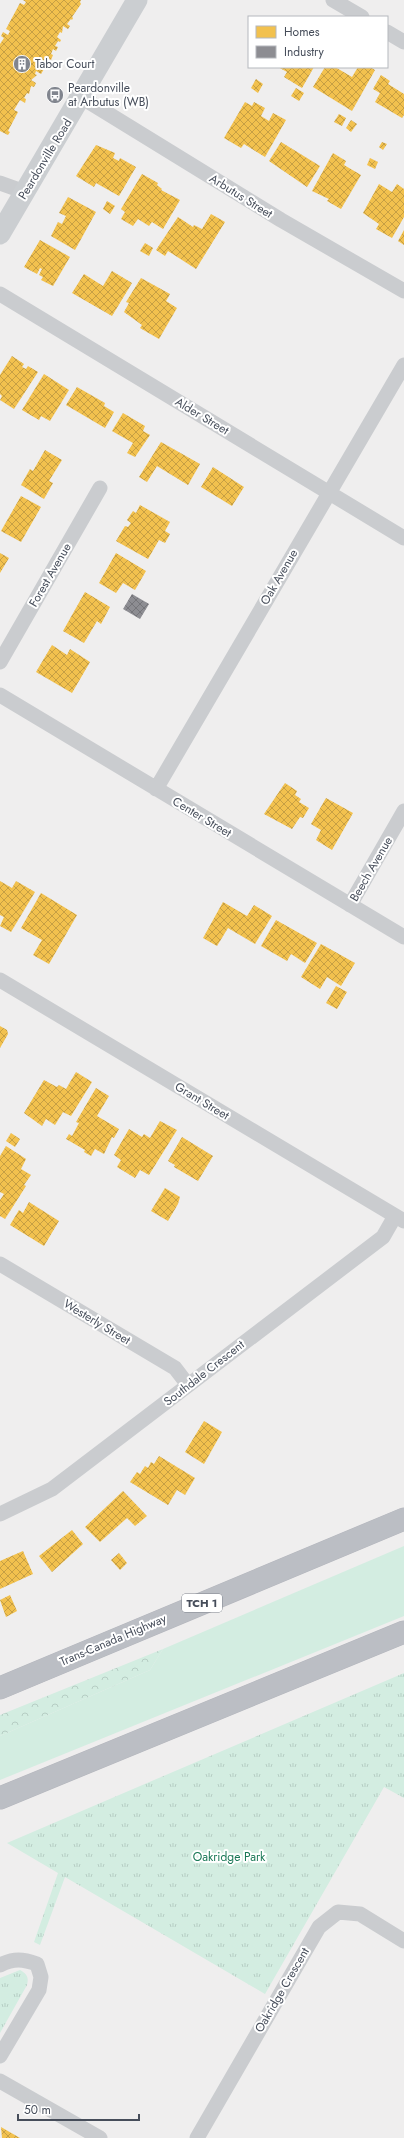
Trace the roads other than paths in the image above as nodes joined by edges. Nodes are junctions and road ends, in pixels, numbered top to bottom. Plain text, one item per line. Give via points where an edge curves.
1 (137, 0) edge
2 (333, 0) edge
3 (360, 16) edge
4 (388, 33) edge
5 (404, 42) edge
6 (81, 97) junction
7 (0, 183) edge
8 (25, 192) junction
9 (0, 234) edge
10 (404, 291) edge
11 (0, 294) edge
12 (404, 365) edge
13 (100, 488) dead end
14 (329, 492) junction
15 (404, 538) edge
16 (0, 662) edge
17 (0, 695) edge
18 (156, 789) junction
19 (404, 811) edge
20 (350, 905) junction
21 (404, 937) edge
22 (0, 980) edge
23 (400, 1219) edge
24 (0, 1264) edge
25 (188, 1385) junction
26 (0, 1514) edge
27 (404, 1519) edge
28 (404, 1632) edge
29 (0, 1688) edge
30 (0, 1798) edge
31 (404, 1941) edge
32 (0, 1964) edge
33 (0, 2056) edge
34 (0, 2081) edge
35 (100, 2138) edge
36 (197, 2138) edge

1 - 6 main road, Peardonville Road
2 - 3 street
4 - 5 street
6 - 8 main road, Peardonville Road
6 - 10 street, Arbutus Street via 281,220
7 - 8 street
8 - 9 main road, Peardonville Road
11 - 14 street, Alder Street
12 - 14 street, Oak Avenue
13 - 16 street, Forest Avenue
14 - 15 street, Alder Street
14 - 18 street, Oak Avenue
17 - 18 street, Center Street
18 - 20 street, Center Street
19 - 20 street, Beech Avenue
20 - 21 street, Center Street
22 - 23 street, Grant Street
23 - 25 street, Southdale Crescent via 383,1237
24 - 25 street, Westerly Street via 175,1368
25 - 26 street, Southdale Crescent via 52,1489
27 - 29 highway, Trans-Canada Highway / TCH 1
28 - 30 highway
31 - 36 street, Oakridge Crescent via 360,1914 338,1912 319,1927
32 - 33 street via 24,1959 37,1964 41,1978 39,1990
34 - 35 street

